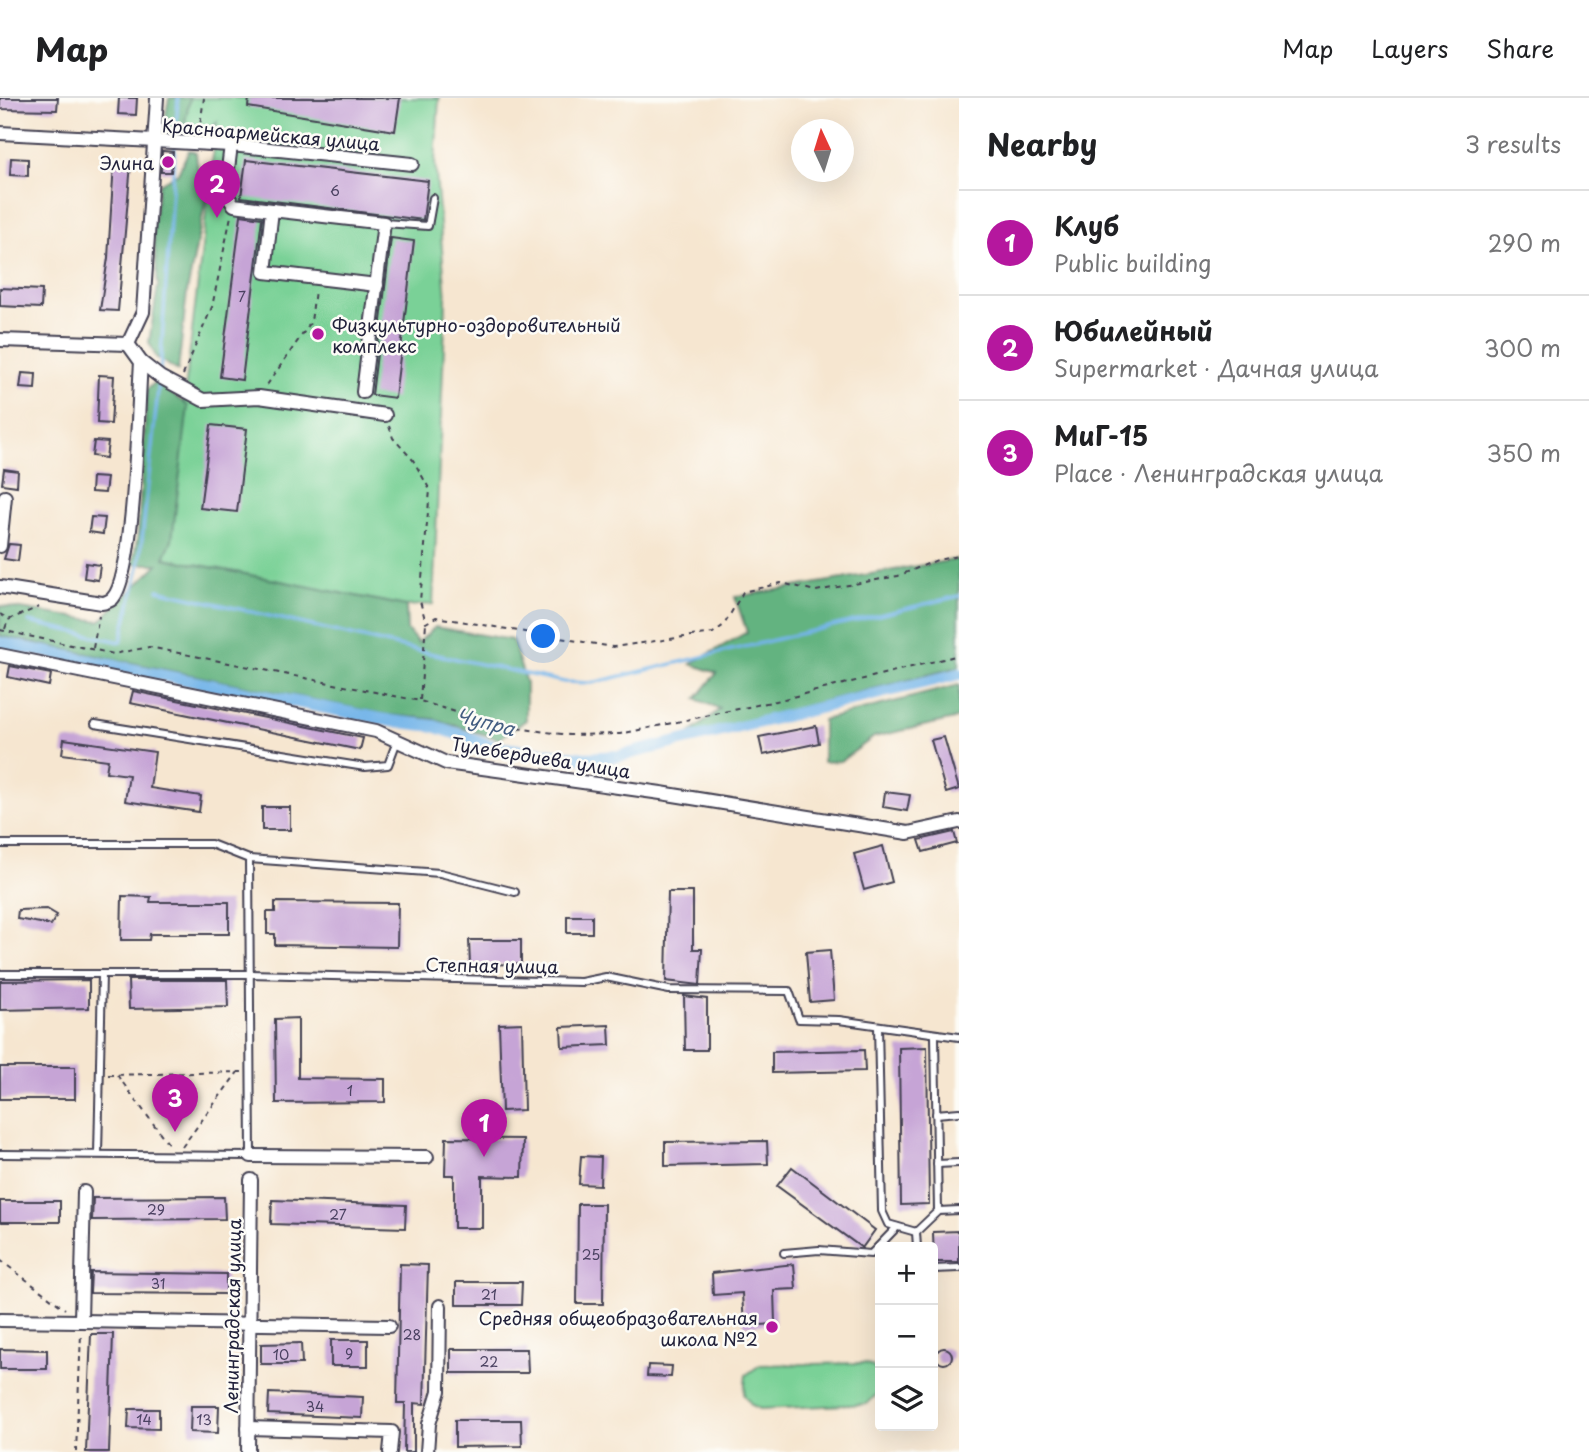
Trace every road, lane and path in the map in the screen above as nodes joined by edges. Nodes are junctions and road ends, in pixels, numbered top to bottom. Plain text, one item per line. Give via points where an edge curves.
1 (158, 98) edge
2 (204, 98) edge
3 (0, 133) edge
4 (155, 141) junction
5 (197, 143) junction
6 (231, 145) junction
7 (412, 164) dead end
8 (433, 198) dead end
9 (234, 205) junction
10 (272, 210) junction
11 (384, 223) junction
12 (317, 278) junction
13 (377, 285) junction
14 (0, 340) edge
15 (128, 344) junction
16 (141, 362) junction
17 (178, 388) junction
18 (363, 392) dead end
19 (259, 397) junction
20 (385, 415) joint
21 (5, 497) dead end
22 (0, 546) edge
23 (959, 556) edge
24 (0, 587) edge
25 (41, 606) dead end
26 (0, 614) edge
27 (8, 620) junction
28 (426, 622) junction
29 (97, 628) dead end
30 (0, 630) edge
31 (5, 631) junction
32 (92, 649) junction
33 (959, 654) edge
34 (0, 655) edge
35 (420, 701) junction
36 (95, 724) dead end
37 (397, 741) junction
38 (959, 821) edge
39 (0, 844) edge
40 (249, 859) junction
41 (515, 892) dead end
42 (0, 974) edge
43 (102, 974) junction
44 (249, 974) junction
45 (878, 1026) junction
46 (935, 1036) junction
47 (959, 1037) edge
48 (238, 1072) junction
49 (250, 1072) junction
50 (175, 1074) junction
51 (100, 1075) junction
52 (117, 1075) junction
53 (959, 1112) edge
54 (936, 1114) junction
55 (175, 1121) dead end
56 (0, 1154) edge
57 (98, 1154) junction
58 (177, 1154) junction
59 (251, 1156) junction
60 (427, 1157) dead end
61 (959, 1163) edge
62 (937, 1164) junction
63 (251, 1180) dead end
64 (84, 1192) dead end
65 (959, 1210) edge
66 (938, 1211) junction
67 (897, 1227) junction
68 (916, 1232) junction
69 (916, 1242) edge
70 (784, 1253) dead end
71 (0, 1259) edge
72 (959, 1268) edge
73 (938, 1269) edge
74 (440, 1306) dead end
75 (0, 1320) edge
76 (81, 1321) junction
77 (249, 1324) junction
78 (389, 1326) dead end
79 (248, 1428) junction
80 (76, 1452) edge
81 (248, 1452) edge
82 (390, 1452) edge
83 (427, 1452) edge

1 - 4 street
2 - 5 path
3 - 4 street, Красноармейская улица
4 - 5 street, Красноармейская улица
4 - 15 street via 143,312
5 - 6 street, Красноармейская улица
6 - 7 street, Красноармейская улица
6 - 9 street via 225,193
8 - 11 lane via 428,226
9 - 10 street
9 - 17 path via 212,307
10 - 11 street
10 - 12 street via 265,272
11 - 13 street
12 - 13 street
12 - 19 path via 311,322
13 - 18 street
14 - 15 street
15 - 16 street
16 - 17 street
16 - 24 street via 130,538 117,592 102,603
17 - 19 street via 204,400
19 - 20 street
20 - 28 path via 393,438 413,460 430,490 420,601
21 - 22 street
23 - 28 path via 898,576 830,588 781,583 743,592 724,625 713,634 613,647 436,617
25 - 27 path
26 - 27 path
27 - 31 path
28 - 35 path
29 - 32 path
30 - 31 path
31 - 32 path
32 - 35 path via 114,654 149,647
33 - 35 path via 776,701 620,734 569,735 501,726
34 - 37 street, Тулебердиева улица via 376,731
36 - 37 lane via 365,767 388,765
37 - 38 street, Тулебердиева улица via 446,763 908,833
39 - 40 lane via 211,844
40 - 41 lane via 440,873
40 - 44 lane
42 - 43 lane, Степная улица
43 - 44 lane, Степная улица
43 - 51 lane
44 - 45 lane, Степная улица via 581,982 606,977 669,990 777,990 789,991 799,1019
44 - 49 lane
45 - 46 lane, Степная улица
45 - 67 lane via 882,1211 888,1224
46 - 47 lane, Степная улица
46 - 54 lane
48 - 49 path
48 - 50 path
48 - 58 path
49 - 59 lane
50 - 52 path
50 - 55 path
51 - 52 path
51 - 57 lane
52 - 58 path
53 - 54 lane
54 - 62 lane
56 - 57 lane
57 - 58 lane
58 - 59 lane
59 - 60 street
61 - 62 lane
62 - 66 lane
63 - 77 street, Ленинградская улица
64 - 76 street
65 - 66 lane
66 - 68 lane
67 - 68 lane
67 - 70 lane via 871,1254
68 - 69 lane
71 - 76 path
72 - 73 lane
74 - 83 street via 439,1391
75 - 76 street
76 - 77 street
76 - 80 path
77 - 78 street
77 - 79 street, Ленинградская улица
79 - 81 street, Ленинградская улица
79 - 82 street via 392,1432

